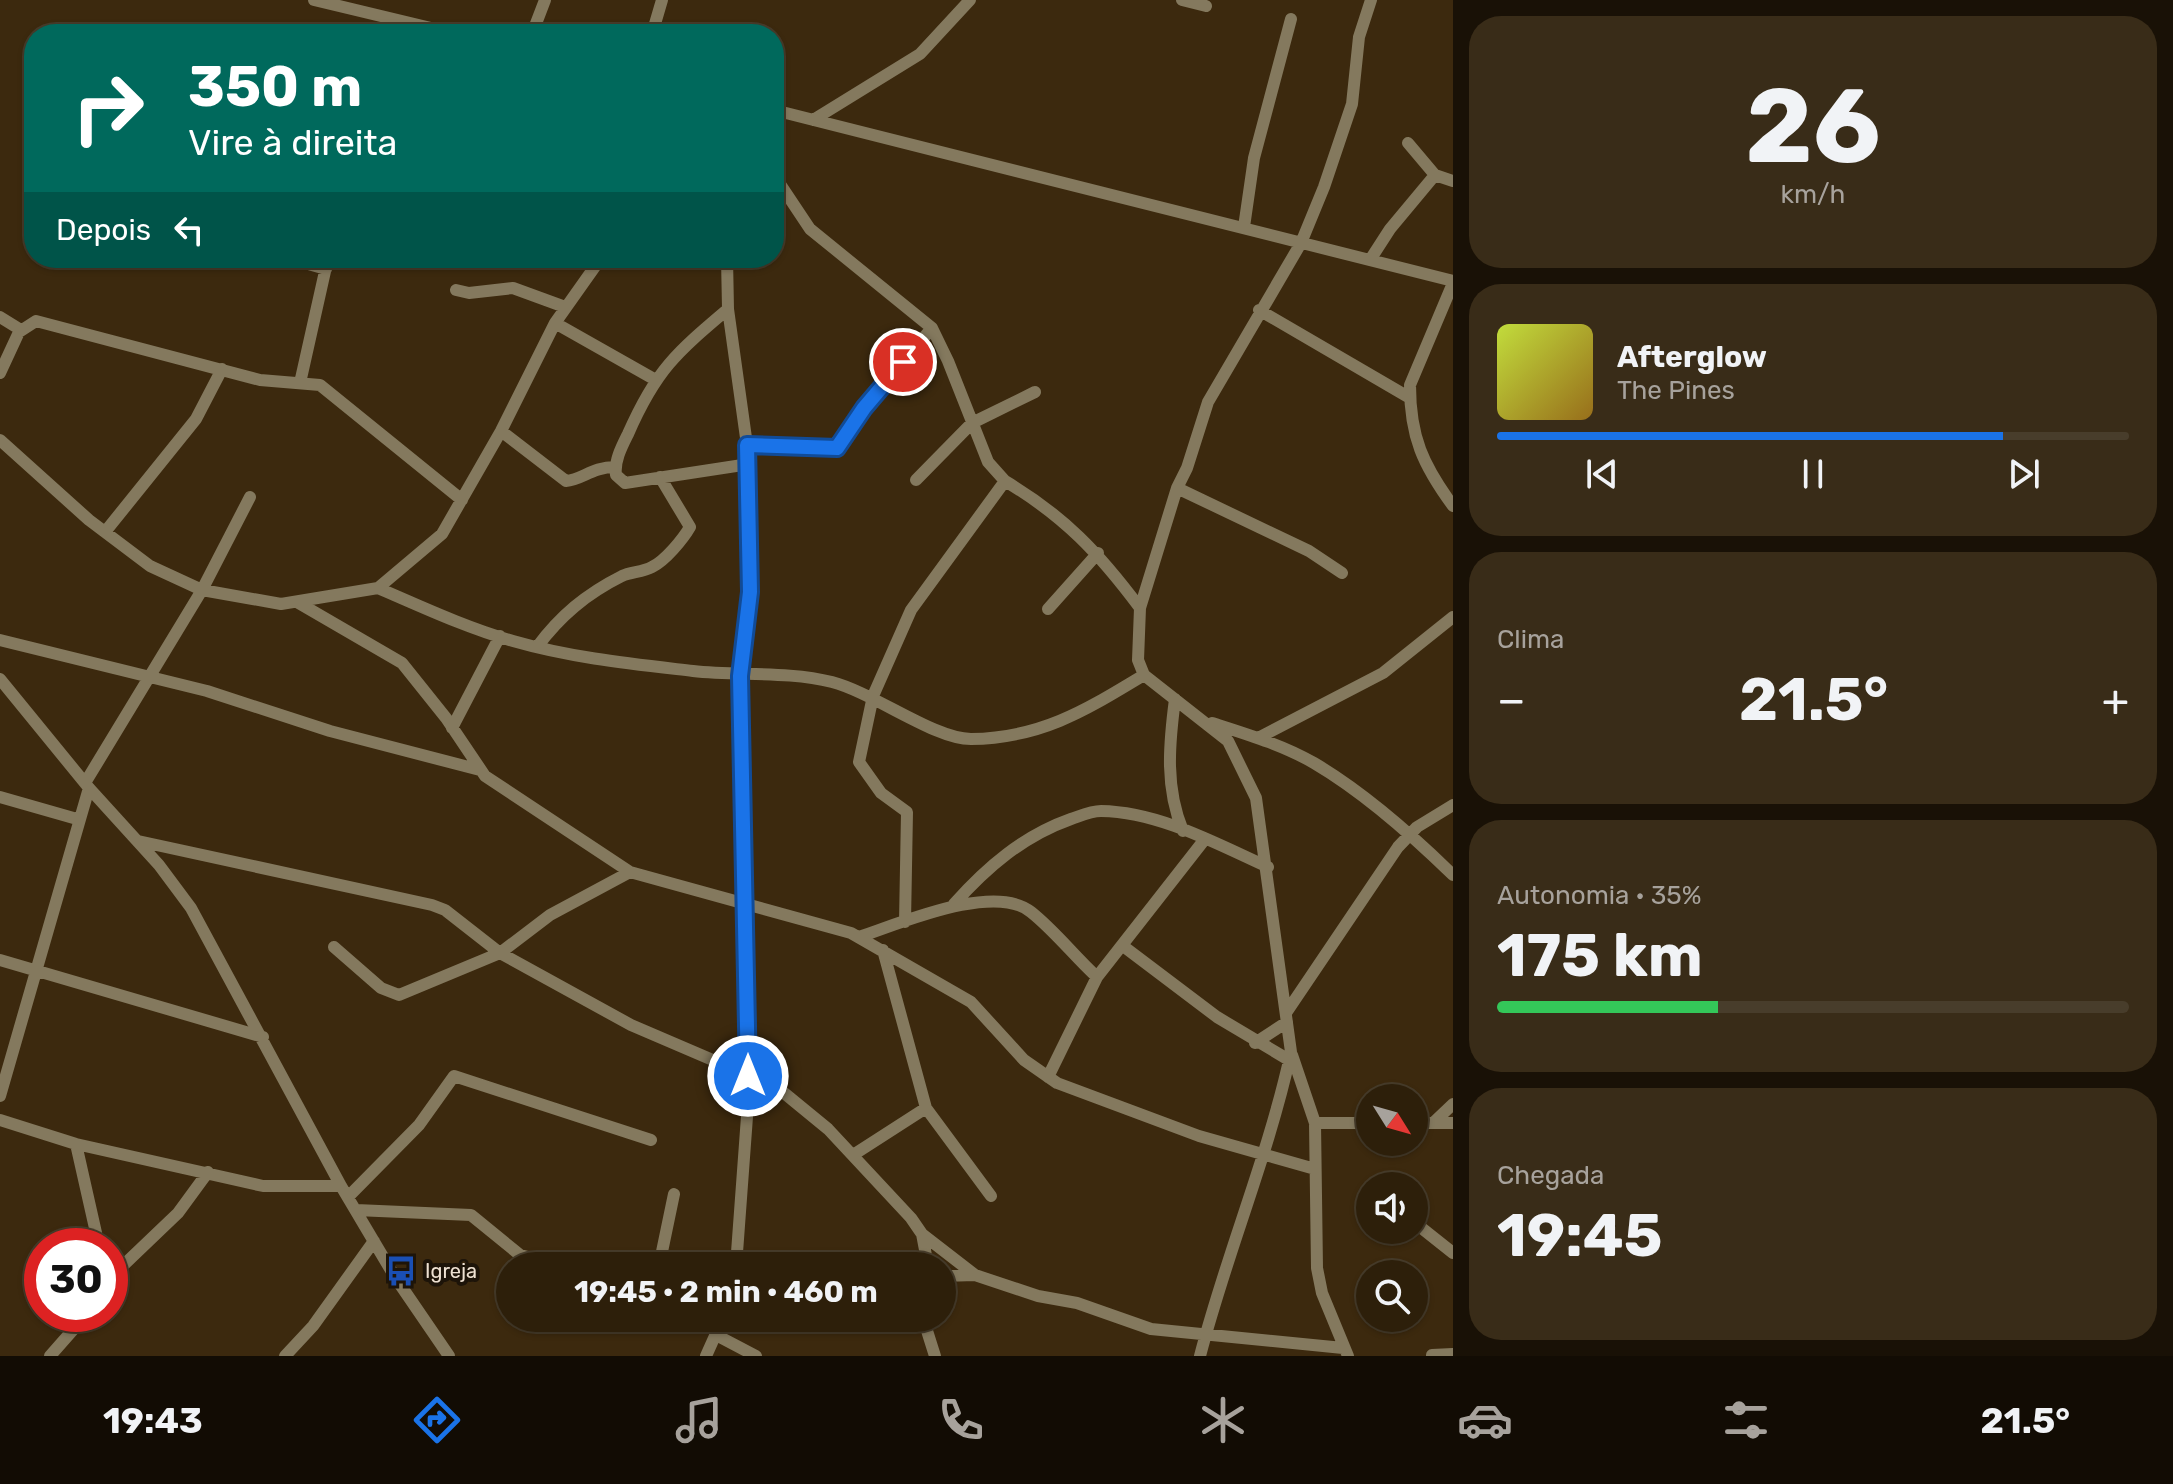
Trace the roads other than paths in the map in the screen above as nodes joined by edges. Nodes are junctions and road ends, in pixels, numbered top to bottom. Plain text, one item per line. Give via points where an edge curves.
1 (314, 0) edge
2 (545, 0) edge
3 (662, 0) edge
4 (970, 0) edge
5 (1182, 0) edge
6 (1371, 0) edge
7 (336, 3) edge
8 (1206, 6) dead end
9 (1291, 19) dead end
10 (398, 24) edge
11 (536, 24) edge
12 (655, 24) edge
13 (784, 113) edge
14 (813, 120) junction
15 (1408, 143) dead end
16 (1435, 175) junction
17 (1453, 181) edge
18 (784, 194) edge
19 (1244, 227) junction
20 (1301, 243) junction
21 (1370, 260) junction
22 (326, 268) edge
23 (594, 268) edge
24 (727, 268) edge
25 (1453, 282) edge
26 (456, 290) dead end
27 (565, 307) junction
28 (728, 309) junction
29 (1259, 310) junction
30 (0, 317) edge
31 (555, 323) junction
32 (932, 328) junction
33 (21, 330) junction
34 (222, 369) junction
35 (0, 373) edge
36 (654, 379) junction
37 (300, 383) junction
38 (1035, 392) dead end
39 (1410, 398) junction
40 (972, 423) junction
41 (501, 431) junction
42 (0, 440) edge
43 (747, 445) junction
44 (749, 464) junction
45 (615, 467) junction
46 (660, 477) junction
47 (916, 480) dead end
48 (1005, 481) junction
49 (1177, 488) junction
50 (250, 497) dead end
51 (462, 500) junction
52 (1453, 506) edge
53 (105, 532) junction
54 (1098, 553) junction
55 (1342, 573) dead end
56 (378, 588) junction
57 (202, 590) junction
58 (297, 602) junction
59 (1140, 608) junction
60 (1048, 609) dead end
61 (1453, 617) edge
62 (500, 636) junction
63 (0, 640) edge
64 (537, 647) junction
65 (1144, 675) junction
66 (740, 676) junction
67 (146, 678) junction
68 (0, 679) edge
69 (873, 696) junction
70 (1175, 699) junction
71 (1204, 721) junction
72 (452, 728) junction
73 (1258, 738) junction
74 (480, 770) junction
75 (87, 786) junction
76 (0, 797) edge
77 (1453, 805) edge
78 (77, 819) junction
79 (1183, 831) junction
80 (1410, 833) junction
81 (1205, 839) junction
82 (138, 841) junction
83 (1268, 867) junction
84 (630, 872) junction
85 (1453, 875) edge
86 (747, 902) junction
87 (954, 904) junction
88 (905, 922) junction
89 (859, 937) junction
90 (1123, 946) junction
91 (334, 947) dead end
92 (883, 950) junction
93 (500, 953) junction
94 (0, 960) edge
95 (34, 969) junction
96 (1097, 977) junction
97 (1287, 1017) junction
98 (263, 1037) junction
99 (1255, 1043) junction
100 (1290, 1056) junction
101 (748, 1076) junction
102 (1048, 1077) junction
103 (0, 1096) edge
104 (1453, 1104) edge
105 (926, 1108) junction
106 (0, 1120) edge
107 (1315, 1123) junction
108 (1356, 1123) edge
109 (1428, 1123) edge
110 (1433, 1123) junction
111 (1453, 1123) edge
112 (651, 1140) dead end
113 (76, 1144) junction
114 (1266, 1153) junction
115 (853, 1155) junction
116 (1315, 1169) junction
117 (208, 1172) junction
118 (344, 1192) junction
119 (674, 1194) dead end
120 (991, 1196) dead end
121 (356, 1210) junction
122 (95, 1228) edge
123 (1428, 1233) edge
124 (922, 1234) junction
125 (374, 1241) junction
126 (516, 1252) edge
127 (662, 1252) edge
128 (737, 1252) edge
129 (925, 1252) edge
130 (1453, 1253) edge
131 (128, 1261) edge
132 (975, 1275) junction
133 (956, 1276) edge
134 (71, 1332) edge
135 (717, 1332) edge
136 (927, 1332) edge
137 (1206, 1333) junction
138 (716, 1335) junction
139 (1345, 1352) edge
140 (1453, 1354) edge
141 (1432, 1355) edge
142 (50, 1356) edge
143 (285, 1356) edge
144 (449, 1356) edge
145 (706, 1356) edge
146 (756, 1356) edge
147 (935, 1356) edge
148 (1200, 1356) edge

1 - 7 street
2 - 11 street
3 - 12 street
4 - 14 street via 920,54
5 - 8 street
6 - 20 street via 1359,37 1352,104
7 - 10 street
9 - 19 street via 1254,158
13 - 14 street
14 - 19 street
15 - 16 street
16 - 17 street
16 - 21 street
18 - 32 street via 818,237
19 - 20 street
20 - 21 street
20 - 29 street
21 - 25 street
22 - 37 street
23 - 27 street
24 - 28 street
25 - 39 street via 1410,385
26 - 27 street via 513,288
27 - 31 street
28 - 36 street via 684,345
28 - 43 street
29 - 39 street
29 - 49 street via 1208,402
30 - 33 street
31 - 36 street
31 - 41 street
32 - 40 street
32 - 43 street via 837,448
33 - 34 street via 36,321
33 - 35 street
34 - 37 street
34 - 53 street via 196,419
36 - 45 street
37 - 51 street via 320,385 339,397
38 - 40 street
39 - 52 street via 1410,421 1427,471
40 - 47 street
40 - 48 street via 988,462
41 - 45 street via 566,481 598,467
41 - 51 street
42 - 53 street
43 - 44 street
44 - 46 street
44 - 66 street via 750,592
45 - 46 street via 625,483
46 - 64 street via 690,527 685,535 652,567 622,576 570,609
48 - 54 street via 1053,512
48 - 69 street via 911,610
49 - 55 street via 1309,551
49 - 59 street
50 - 57 street
51 - 56 street via 442,534
53 - 57 street via 150,566
54 - 59 street
54 - 60 street
56 - 58 street
56 - 62 street
57 - 58 street
57 - 67 street
58 - 72 street via 402,663
59 - 65 street via 1138,660
61 - 73 street via 1383,673
62 - 64 street
62 - 72 street
63 - 67 street
64 - 66 street
65 - 69 street via 1054,726 969,739 949,736
65 - 70 street
66 - 69 street via 830,682
66 - 86 street
67 - 74 street
67 - 75 street
68 - 75 street
69 - 88 street via 859,762 881,793 907,812
70 - 71 street
70 - 79 street via 1169,770 1173,807
71 - 73 street
71 - 83 street via 1228,741 1256,798
72 - 74 street
73 - 80 street via 1313,763
74 - 84 street via 506,793
75 - 78 street
75 - 82 street
76 - 78 street
77 - 80 street
78 - 95 street
79 - 81 street
79 - 87 street via 1147,817 1097,811 1025,841 983,871
80 - 85 street
80 - 97 street
81 - 83 street
81 - 90 street
82 - 93 street via 432,905
82 - 98 street via 191,908
83 - 97 street
84 - 86 street
84 - 93 street via 550,915
86 - 89 street
86 - 101 street
87 - 88 street
87 - 96 street via 1023,907
88 - 89 street
89 - 92 street
90 - 96 street
90 - 99 street
91 - 93 street via 381,988 399,995
92 - 102 street via 971,1002 1024,1060
92 - 105 street
93 - 101 street via 631,1025
94 - 95 street
95 - 98 street
95 - 103 street
96 - 102 street
97 - 99 street
97 - 100 street
98 - 118 street
99 - 100 street
100 - 107 street
100 - 114 street
101 - 115 street via 778,1088
101 - 128 street
102 - 114 street via 1186,1131
104 - 110 street
105 - 115 street
105 - 120 street
106 - 113 street
107 - 108 street
107 - 116 street
109 - 110 street
110 - 111 street
112 - 118 street via 454,1076 419,1125
113 - 117 street
113 - 122 street
114 - 116 street
114 - 137 street
115 - 124 street
116 - 139 street via 1317,1268
117 - 118 street via 263,1186
117 - 131 street via 178,1213
118 - 121 street
119 - 127 street
121 - 125 street
121 - 126 street via 471,1215
123 - 130 street
124 - 129 street
124 - 132 street
125 - 143 street
125 - 144 street
132 - 133 street
132 - 137 street via 1151,1329
134 - 142 street
135 - 138 street
136 - 147 street
137 - 139 street
137 - 148 street
138 - 145 street
138 - 146 street
140 - 141 street

